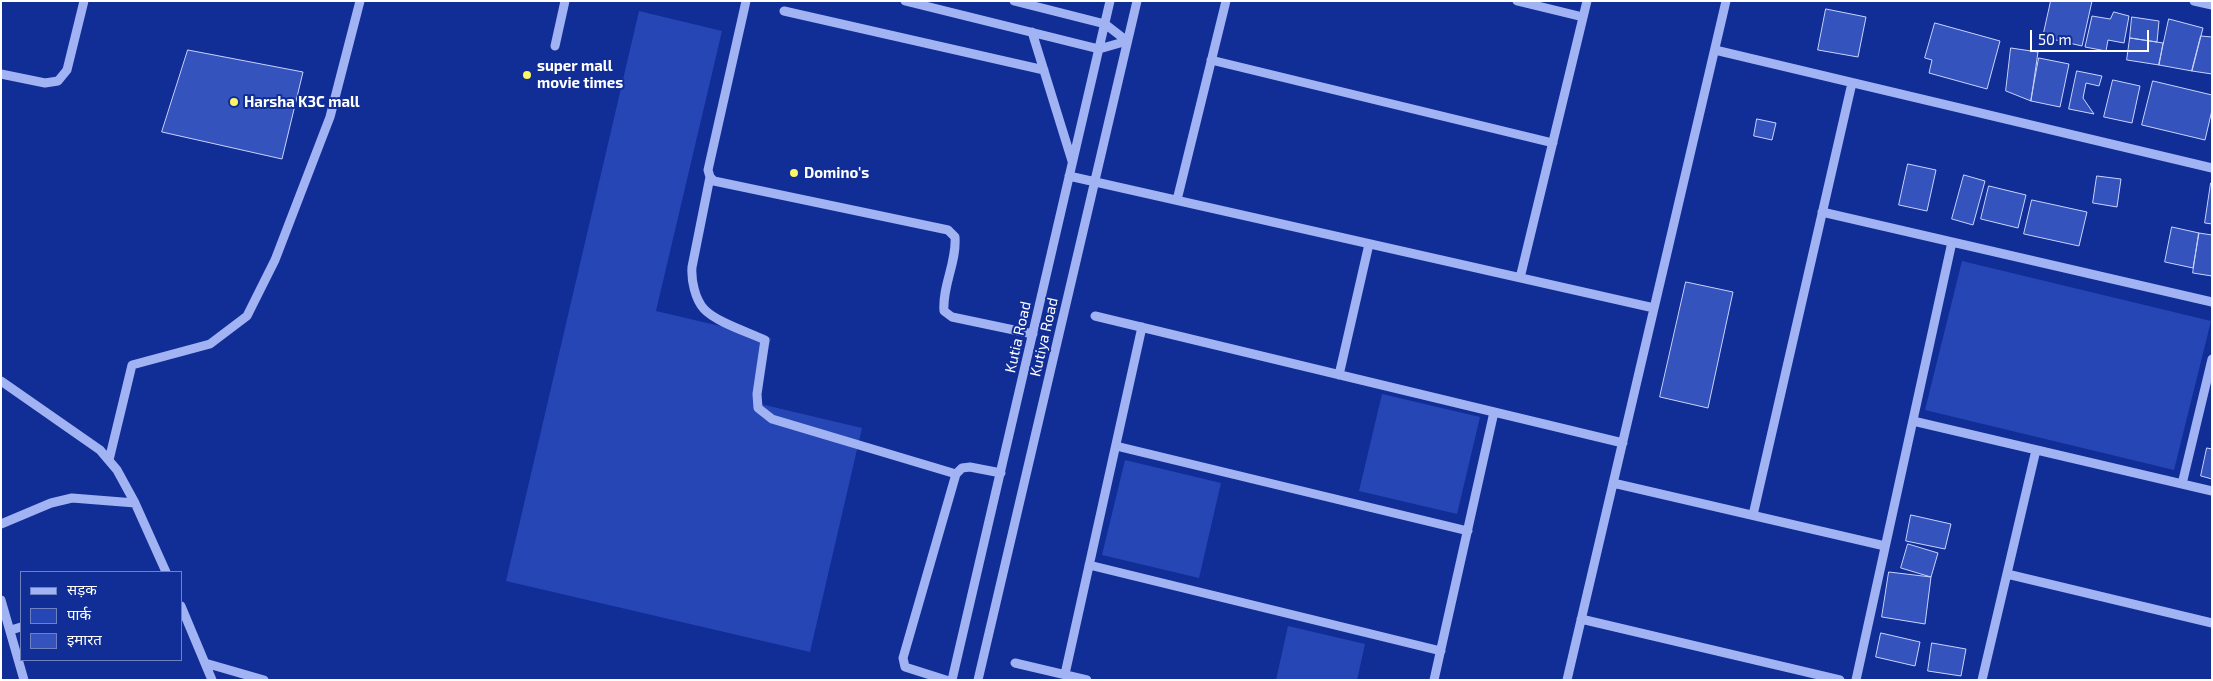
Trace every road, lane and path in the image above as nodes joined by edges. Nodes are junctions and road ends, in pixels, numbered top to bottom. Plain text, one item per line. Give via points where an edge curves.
1 (84, 1) edge
2 (360, 1) edge
3 (565, 1) edge
4 (746, 1) edge
5 (906, 1) edge
6 (1014, 1) edge
7 (1110, 1) edge
8 (1137, 1) edge
9 (1226, 1) edge
10 (1517, 1) edge
11 (1587, 1) edge
12 (1726, 1) edge
13 (2194, 1) edge
14 (2212, 5) edge
15 (784, 10) dead end
16 (1583, 17) junction
17 (1105, 24) junction
18 (1032, 32) junction
19 (1127, 41) junction
20 (555, 46) dead end
21 (1099, 49) junction
22 (1715, 50) junction
23 (1211, 60) junction
24 (1044, 70) junction
25 (1, 74) edge
26 (1852, 83) junction
27 (1553, 143) junction
28 (1073, 162) junction
29 (2212, 168) edge
30 (1069, 176) junction
31 (710, 177) junction
32 (1094, 182) junction
33 (1177, 200) junction
34 (1822, 212) junction
35 (1952, 242) junction
36 (1369, 244) junction
37 (1520, 278) junction
38 (2212, 302) edge
39 (1654, 308) junction
40 (1095, 316) dead end
41 (1142, 327) junction
42 (1032, 334) junction
43 (2212, 359) edge
44 (1339, 375) junction
45 (1, 381) edge
46 (1494, 412) junction
47 (1913, 421) junction
48 (1623, 443) junction
49 (1116, 446) junction
50 (2036, 450) junction
51 (109, 460) junction
52 (1001, 473) junction
53 (956, 474) junction
54 (1613, 483) junction
55 (2182, 484) junction
56 (2212, 491) edge
57 (135, 503) junction
58 (1753, 515) junction
59 (1, 524) edge
60 (1468, 531) junction
61 (1886, 546) junction
62 (1089, 565) junction
63 (166, 571) edge
64 (2007, 574) junction
65 (1, 600) edge
66 (182, 609) edge
67 (1581, 618) junction
68 (4, 620) edge
69 (2212, 624) edge
70 (20, 627) edge
71 (11, 630) junction
72 (1441, 651) junction
73 (205, 663) junction
74 (1015, 663) dead end
75 (1065, 674) junction
76 (24, 680) edge
77 (212, 680) edge
78 (264, 680) edge
79 (946, 680) edge
80 (952, 680) edge
81 (978, 680) edge
82 (1087, 680) edge
83 (1434, 680) edge
84 (1567, 680) edge
85 (1840, 680) edge
86 (1856, 680) edge
87 (1982, 680) edge

1 - 25 street via 66,70 58,81 45,83
2 - 51 street via 330,117 275,260 247,316 210,344 132,365
3 - 20 street
4 - 31 street via 708,170
5 - 18 street
6 - 17 street
7 - 17 street, Kutia Road
8 - 19 street, Kutiya Road
9 - 23 street
10 - 16 street
11 - 16 street
12 - 22 street
13 - 14 street
15 - 24 street
16 - 27 street
17 - 19 street
17 - 21 street, Kutia Road
18 - 21 street
18 - 24 street
19 - 21 street
19 - 32 street, Kutiya Road
21 - 28 street, Kutia Road
22 - 26 street
22 - 39 street
23 - 27 street
23 - 33 street
24 - 28 street
26 - 29 street
26 - 34 street
27 - 37 street
28 - 30 street, Kutia Road
30 - 32 street
30 - 42 street, Kutia Road
31 - 42 street via 714,181 948,230 955,237 956,246 943,301 944,311 952,317
31 - 53 street via 691,278 704,308 765,340 758,408 772,419
32 - 33 street
32 - 81 street, Kutiya Road
33 - 36 street
34 - 35 street
34 - 58 street
35 - 38 street
35 - 47 street
36 - 37 street
36 - 44 street
37 - 39 street
39 - 48 street
40 - 41 street
41 - 44 street
41 - 49 street
42 - 52 street, Kutia Road
43 - 55 street
44 - 46 street
45 - 51 street via 100,450
46 - 48 street
46 - 60 street
47 - 50 street
47 - 61 street
48 - 54 street
49 - 60 street
49 - 62 street
50 - 55 street
50 - 64 street
51 - 57 street
52 - 53 street via 970,467 962,468
52 - 80 street, Kutia Road
53 - 79 street via 903,658 905,667 912,671
54 - 58 street
54 - 67 street
55 - 56 street
57 - 59 street via 72,498
57 - 63 street
58 - 61 street
60 - 72 street
61 - 86 street
62 - 72 street
62 - 75 street
64 - 69 street
64 - 87 street
65 - 68 street
66 - 73 street
67 - 84 street
67 - 85 street
68 - 71 street
70 - 71 street
71 - 76 street
72 - 83 street
73 - 77 street
73 - 78 street
74 - 75 street
75 - 82 street

